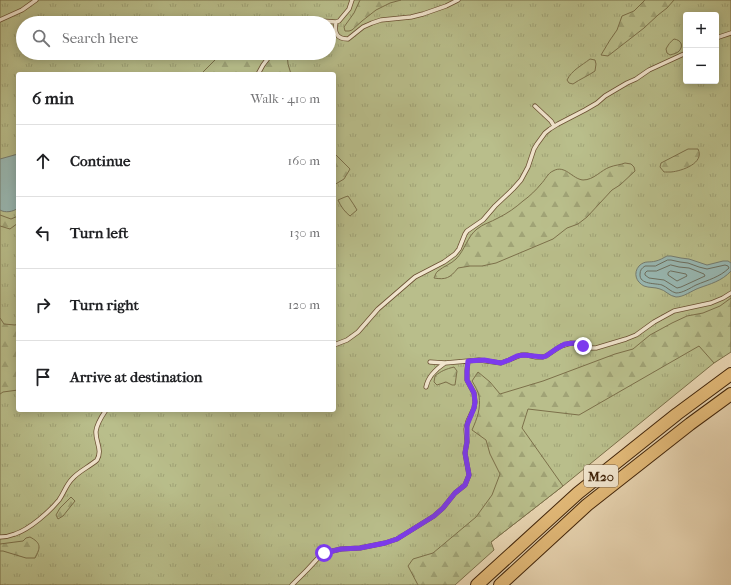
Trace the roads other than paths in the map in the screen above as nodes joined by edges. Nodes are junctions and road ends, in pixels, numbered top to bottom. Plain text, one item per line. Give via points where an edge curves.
1 (36, 0) edge
2 (352, 0) edge
3 (458, 0) edge
4 (0, 20) edge
5 (336, 22) edge
6 (731, 33) edge
7 (336, 34) edge
8 (719, 37) edge
9 (683, 54) edge
10 (267, 60) edge
11 (259, 72) edge
12 (535, 106) dead end
13 (554, 126) junction
14 (731, 293) edge
15 (336, 344) edge
16 (468, 361) junction
17 (430, 362) dead end
18 (445, 363) junction
19 (731, 374) edge
20 (426, 387) dead end
21 (731, 394) edge
22 (105, 412) edge
23 (0, 537) edge
24 (292, 585) edge
25 (477, 585) edge
26 (500, 585) edge

1 - 4 lane
2 - 5 lane via 346,14
3 - 7 lane via 423,14 372,23 348,39 341,38
6 - 8 lane
9 - 13 lane via 649,70
10 - 11 lane
12 - 13 lane
13 - 15 lane via 537,144 528,168 517,186 483,220 467,231 455,254 415,277 381,306 358,332
14 - 16 lane via 711,303 674,311 636,335 596,348 571,343 543,357 517,356 501,363
16 - 18 lane
16 - 24 lane via 467,380 474,393 475,402 467,425 465,453 469,475 465,485 434,516 397,539 324,553
17 - 18 lane
18 - 20 lane via 429,378
19 - 25 highway, M20 via 578,493
21 - 26 highway, M20 via 587,505
22 - 23 lane via 96,429 99,458 72,479 47,513 17,534

